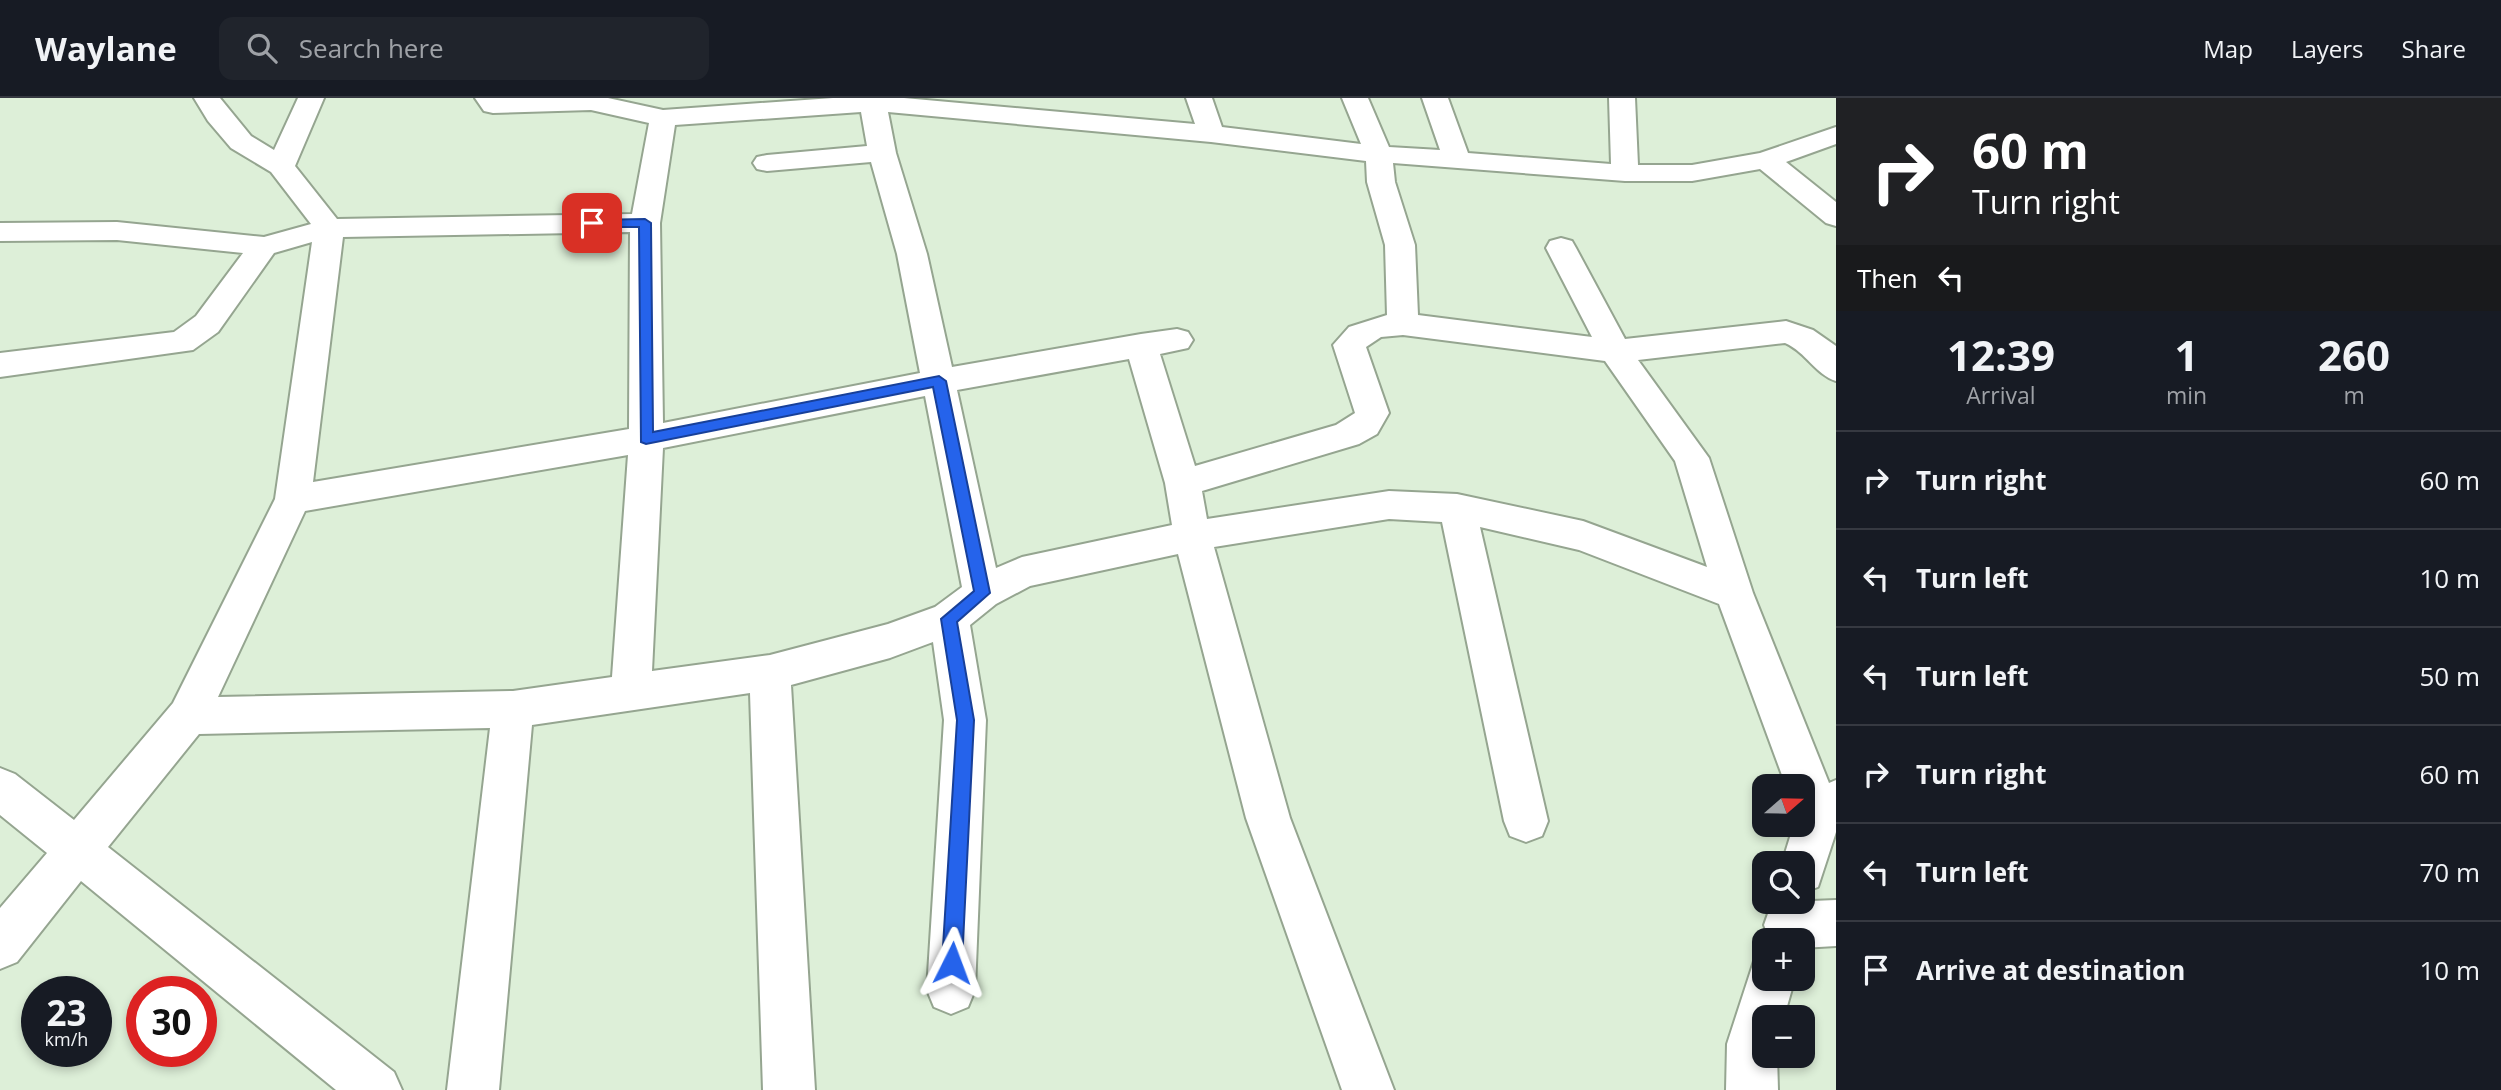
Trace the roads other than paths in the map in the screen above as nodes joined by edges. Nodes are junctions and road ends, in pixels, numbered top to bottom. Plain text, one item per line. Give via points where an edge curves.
1 (207, 98) edge
2 (311, 98) edge
3 (488, 98) edge
4 (1199, 98) edge
5 (1355, 98) edge
6 (1435, 98) edge
7 (1622, 98) edge
8 (874, 100) edge
9 (762, 104) edge
10 (663, 118) junction
11 (1211, 134) junction
12 (1836, 135) edge
13 (882, 153) junction
14 (1379, 154) junction
15 (1457, 160) junction
16 (1766, 160) junction
17 (767, 163) dead end
18 (281, 166) junction
19 (1625, 173) junction
20 (1836, 217) edge
21 (645, 223) junction
22 (329, 228) junction
23 (0, 232) edge
24 (264, 246) junction
25 (1562, 248) dead end
26 (1403, 324) junction
27 (1615, 351) junction
28 (0, 365) edge
29 (1836, 369) edge
30 (939, 381) junction
31 (646, 439) junction
32 (1183, 484) junction
33 (293, 499) junction
34 (1457, 508) junction
35 (1192, 536) junction
36 (982, 593) junction
37 (1734, 593) junction
38 (949, 619) junction
39 (770, 673) junction
40 (631, 692) junction
41 (513, 709) junction
42 (188, 716) junction
43 (0, 788) edge
44 (1827, 808) edge
45 (1526, 821) dead end
46 (78, 851) junction
47 (1810, 851) edge
48 (1787, 922) edge
49 (1836, 923) edge
50 (0, 945) edge
51 (951, 990) dead end
52 (1767, 991) edge
53 (376, 1090) edge
54 (473, 1090) edge
55 (789, 1090) edge
56 (1368, 1090) edge
57 (1752, 1090) edge

1 - 18 street via 241,142
2 - 18 street
3 - 10 street via 501,106 610,104
4 - 11 street
5 - 14 street
6 - 15 street
7 - 19 street
8 - 9 street
8 - 11 street
8 - 13 street
9 - 10 street
10 - 21 street
11 - 14 street
12 - 16 street
13 - 17 street
13 - 30 street via 912,254
14 - 15 street
14 - 26 street via 1381,183 1400,245
15 - 19 street
16 - 19 street via 1692,173
16 - 20 street
18 - 22 street
21 - 22 street
21 - 31 street
22 - 24 street
22 - 33 street
23 - 24 street via 117,231
24 - 28 street via 207,324 182,342
25 - 27 street
26 - 27 street
26 - 32 street via 1376,326 1357,335 1349,345 1372,413 1365,425 1348,435
27 - 29 street via 1786,332 1821,349
27 - 37 street via 1691,458
30 - 31 street
30 - 32 street via 1159,342
30 - 36 street
31 - 33 street
31 - 40 street
32 - 35 street
33 - 42 street
34 - 35 street via 1390,505
34 - 37 street via 1583,536
34 - 45 street
35 - 36 street via 1022,572
35 - 56 street via 1268,818
36 - 38 street
37 - 44 street
38 - 39 street via 890,641
38 - 51 street via 965,720
39 - 40 street
39 - 55 street
40 - 41 street
41 - 42 street
41 - 54 street
42 - 46 street
43 - 46 street
44 - 47 street
46 - 50 street
46 - 53 street
48 - 49 street
52 - 57 street via 1752,1044

